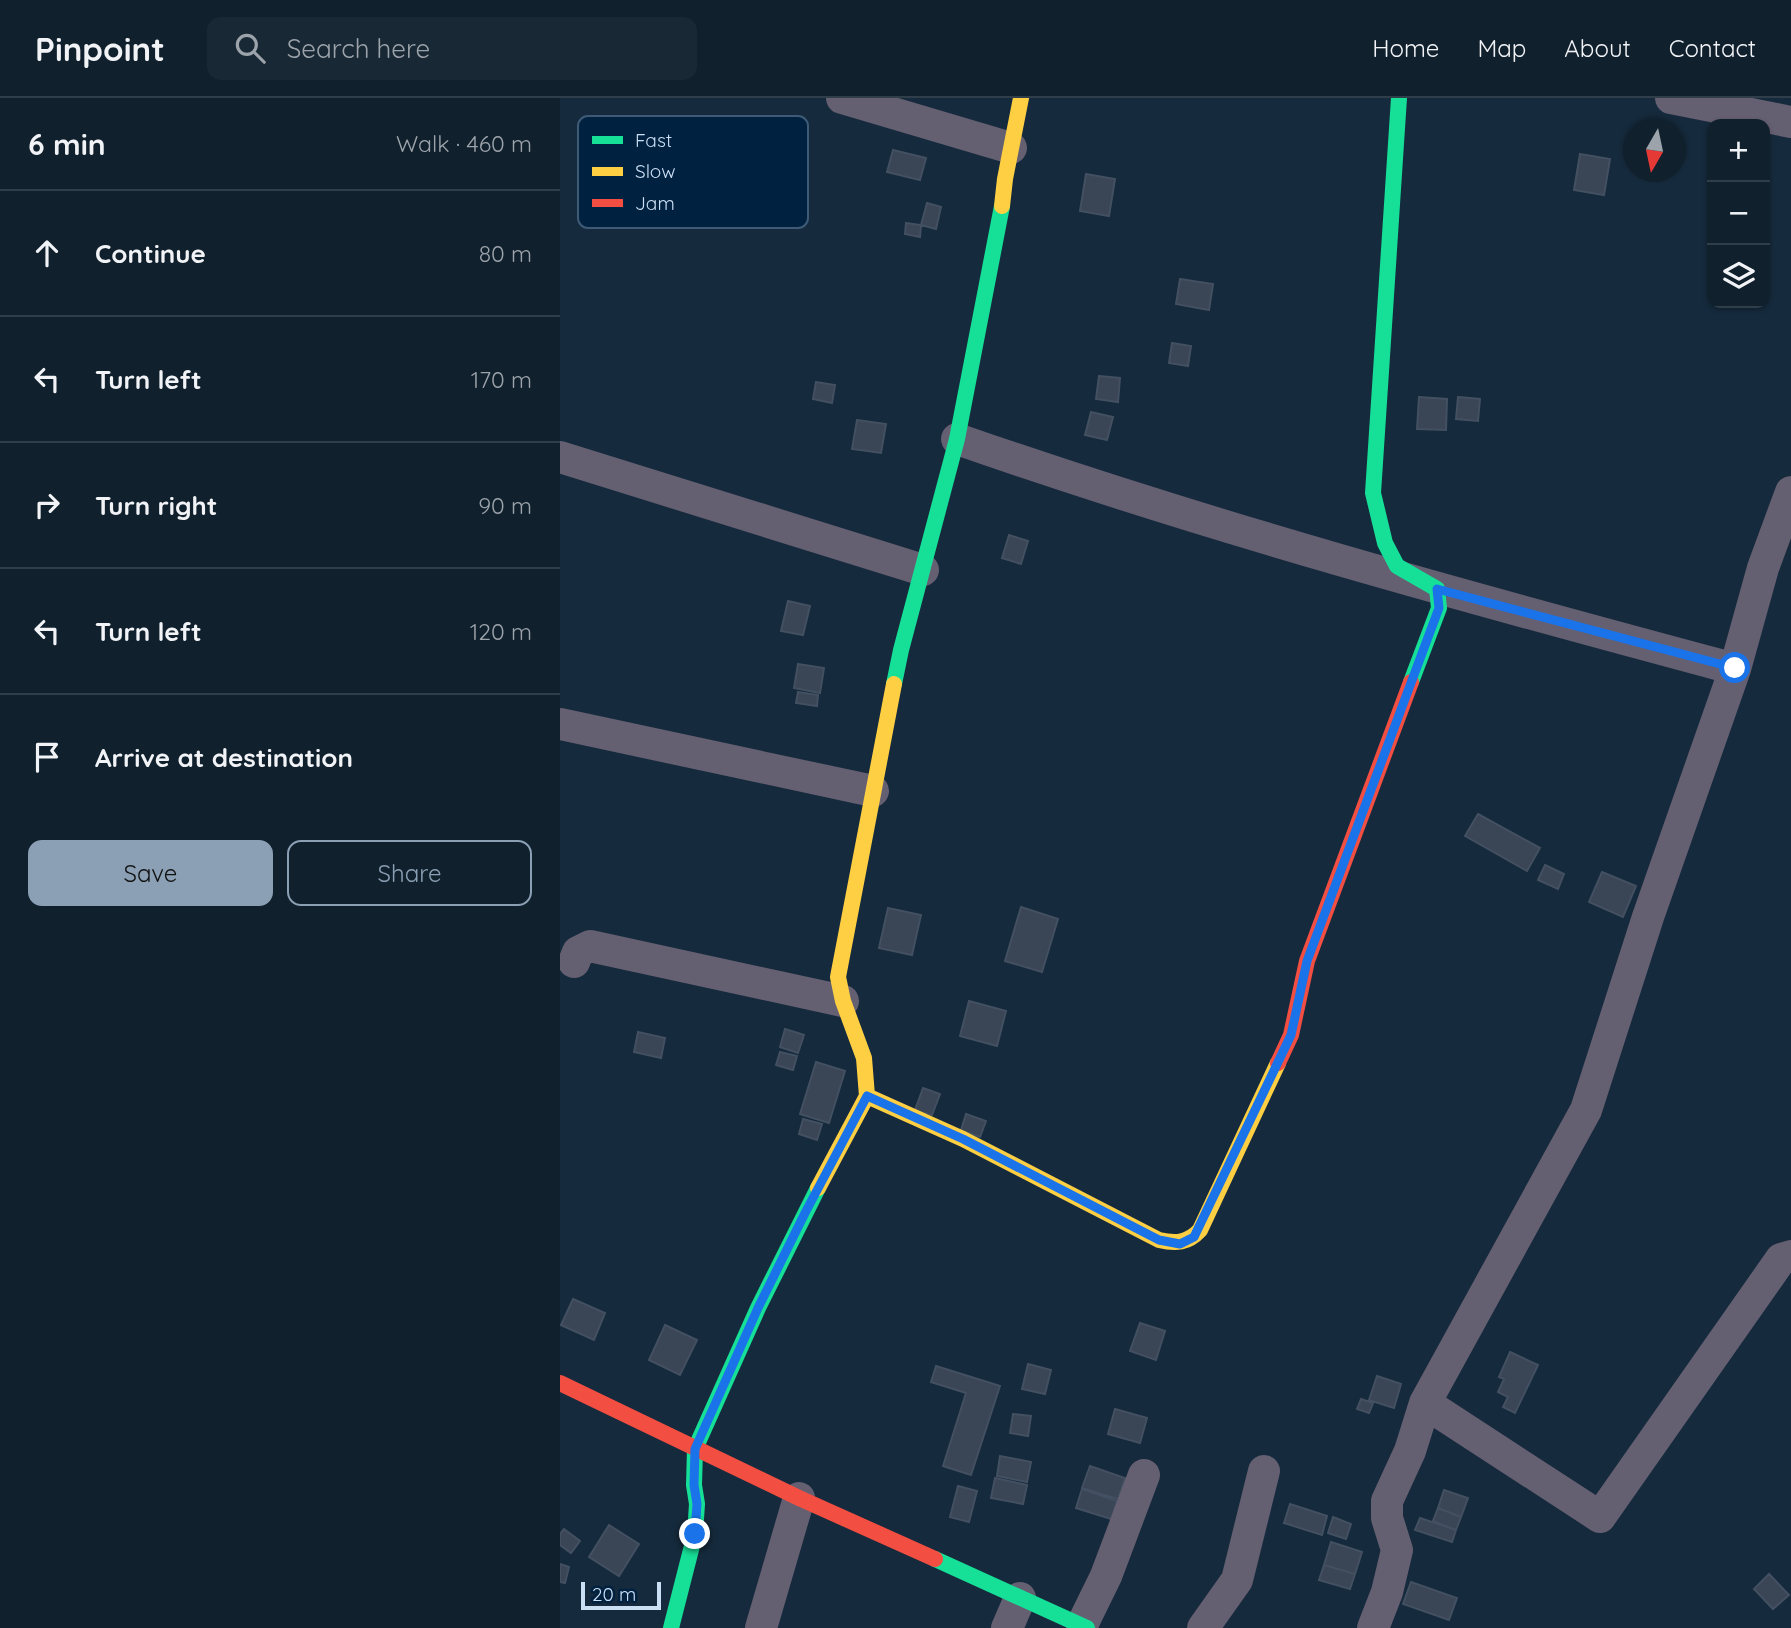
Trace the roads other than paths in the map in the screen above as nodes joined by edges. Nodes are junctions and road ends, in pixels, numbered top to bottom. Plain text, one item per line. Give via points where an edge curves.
1 (842, 98) edge
2 (1021, 98) edge
3 (1399, 98) edge
4 (1671, 98) edge
5 (1791, 122) edge
6 (1012, 148) junction
7 (957, 439) junction
8 (560, 457) edge
9 (1791, 492) edge
10 (923, 570) junction
11 (1437, 589) junction
12 (1735, 668) junction
13 (560, 724) edge
14 (873, 791) junction
15 (574, 962) dead end
16 (843, 1001) junction
17 (867, 1096) junction
18 (1791, 1256) edge
19 (560, 1383) edge
20 (1425, 1403) junction
21 (695, 1449) junction
22 (1264, 1471) dead end
23 (1144, 1475) dead end
24 (799, 1497) junction
25 (1020, 1598) junction
26 (1085, 1627) edge
27 (671, 1628) edge
28 (761, 1628) edge
29 (1007, 1628) edge
30 (1203, 1628) edge
31 (1373, 1628) edge

1 - 6 street
2 - 6 street
3 - 11 street via 1373,493 1385,543 1397,566
4 - 5 street
6 - 7 street
7 - 10 street
7 - 11 street
8 - 10 street
9 - 12 street via 1763,568
10 - 14 street via 901,650
11 - 12 street
11 - 17 street via 1439,608 1307,961 1291,1035 1194,1237 1180,1244 1159,1240 963,1139
12 - 20 street via 1586,1110
13 - 14 street
14 - 16 street via 839,966
15 - 16 street via 578,952 590,946
16 - 17 street via 864,1058
17 - 21 street via 769,1284
18 - 20 street via 1781,1259 1600,1517
19 - 21 street
20 - 31 street via 1387,1501 1397,1550
21 - 24 street
21 - 27 street via 695,1534
22 - 30 street via 1237,1580
23 - 26 street
24 - 25 street
24 - 28 street
25 - 26 street
25 - 29 street

